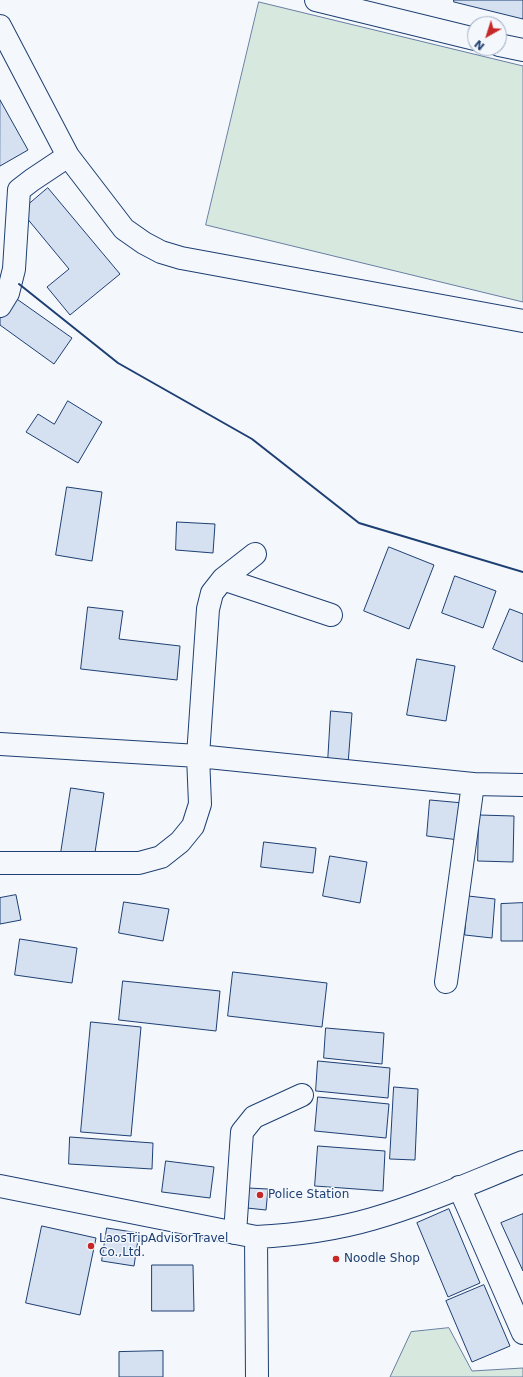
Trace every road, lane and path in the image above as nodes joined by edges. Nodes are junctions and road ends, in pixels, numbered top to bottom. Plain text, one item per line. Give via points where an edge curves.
1 (316, 0) edge
2 (0, 26) edge
3 (467, 37) edge
4 (507, 47) edge
5 (523, 50) edge
6 (68, 156) junction
7 (0, 306) edge
8 (523, 321) edge
9 (255, 554) dead end
10 (223, 579) junction
11 (331, 615) dead end
12 (0, 744) edge
13 (198, 756) junction
14 (473, 784) junction
15 (523, 785) edge
16 (0, 863) edge
17 (446, 982) dead end
18 (302, 1095) dead end
19 (523, 1162) edge
20 (0, 1186) edge
21 (459, 1187) junction
22 (235, 1233) junction
23 (256, 1237) junction
24 (523, 1333) edge
25 (258, 1377) edge

1 - 3 street
2 - 6 street
4 - 5 street
6 - 7 street via 19,190 14,269 8,293
6 - 8 street via 124,229 161,252 181,258
9 - 10 street
10 - 11 street
10 - 13 street via 212,593 208,609
12 - 13 street
13 - 14 street
13 - 16 street via 200,804 192,826 180,842 161,857 139,863
14 - 15 street
14 - 17 street
18 - 22 street via 254,1118 242,1132
19 - 21 street
20 - 22 street
21 - 23 street via 410,1207 364,1221 293,1235
21 - 24 street
22 - 23 street
23 - 25 street

